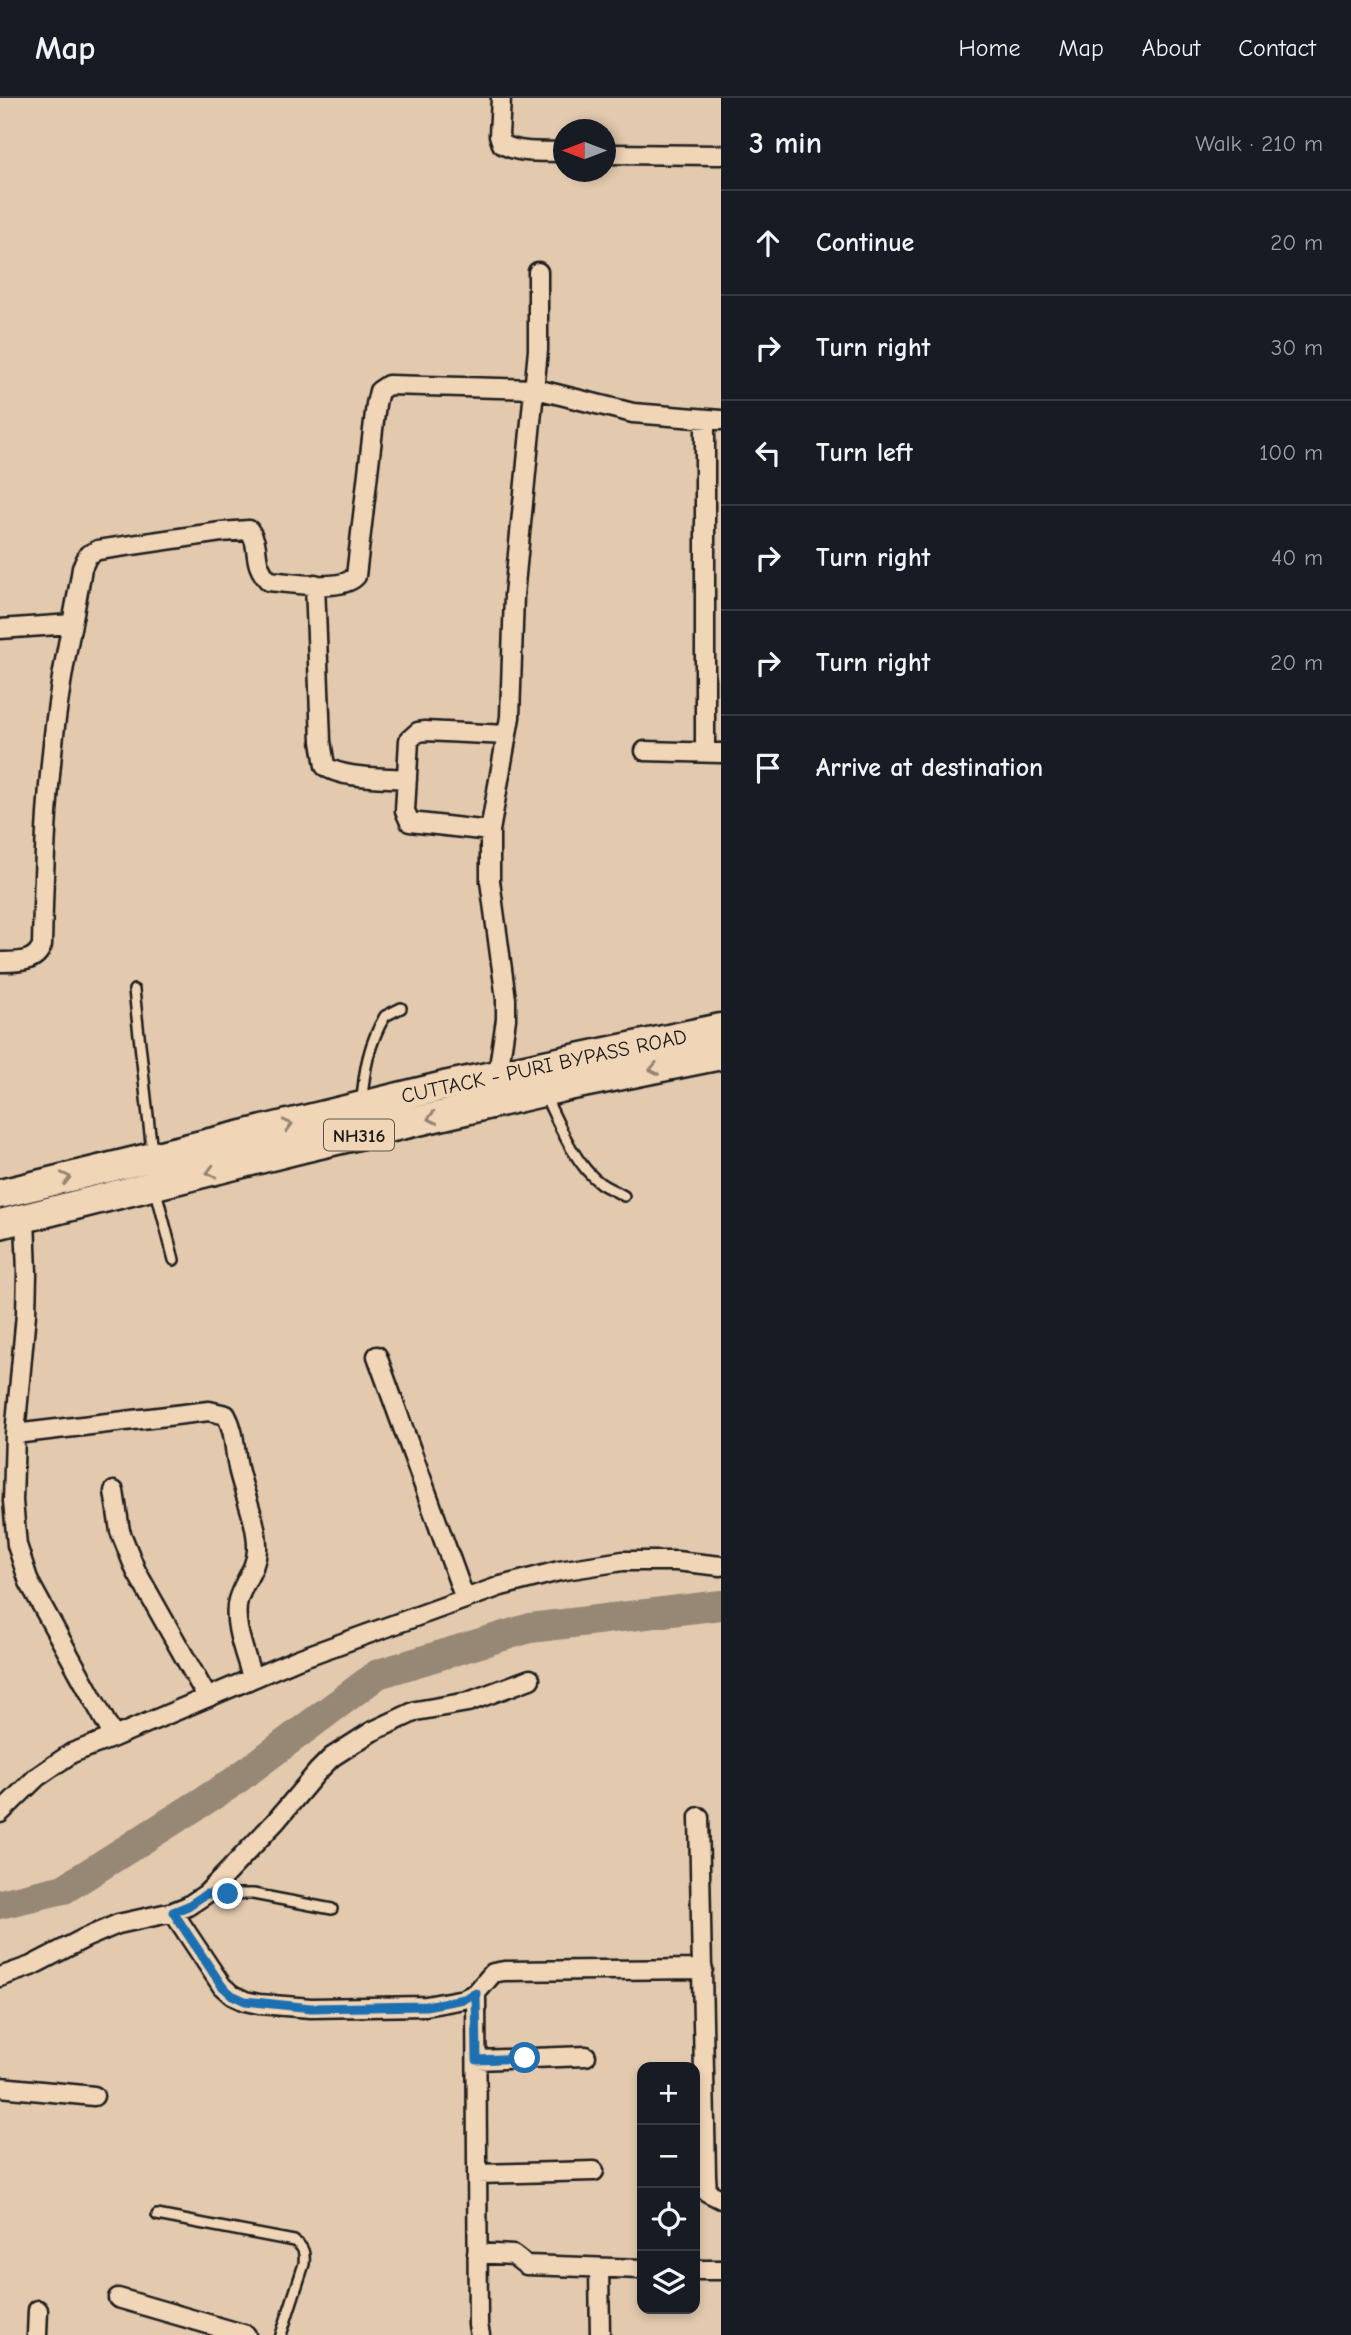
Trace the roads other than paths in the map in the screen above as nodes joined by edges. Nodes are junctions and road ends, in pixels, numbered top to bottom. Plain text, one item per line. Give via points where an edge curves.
1 (501, 98) edge
2 (553, 151) edge
3 (616, 154) edge
4 (721, 155) edge
5 (538, 272) dead end
6 (536, 389) junction
7 (713, 420) edge
8 (315, 584) junction
9 (72, 624) junction
10 (0, 629) edge
11 (507, 736) junction
12 (645, 751) dead end
13 (713, 752) edge
14 (407, 779) junction
15 (490, 831) junction
16 (0, 962) edge
17 (134, 990) dead end
18 (401, 1008) dead end
19 (721, 1028) edge
20 (721, 1055) edge
21 (498, 1074) junction
22 (543, 1092) junction
23 (362, 1106) junction
24 (152, 1157) junction
25 (155, 1186) junction
26 (0, 1194) edge
27 (624, 1196) dead end
28 (12, 1221) edge
29 (174, 1260) dead end
30 (377, 1356) dead end
31 (15, 1434) junction
32 (114, 1491) dead end
33 (721, 1566) edge
34 (465, 1599) junction
35 (252, 1678) junction
36 (530, 1679) dead end
37 (207, 1697) junction
38 (114, 1737) junction
39 (0, 1813) edge
40 (699, 1817) dead end
41 (206, 1894) junction
42 (332, 1909) dead end
43 (173, 1912) junction
44 (703, 1969) junction
45 (0, 1977) edge
46 (476, 1993) junction
47 (586, 2056) dead end
48 (477, 2060) junction
49 (0, 2087) edge
50 (94, 2096) dead end
51 (594, 2171) dead end
52 (477, 2174) junction
53 (708, 2194) edge
54 (157, 2215) dead end
55 (477, 2253) junction
56 (599, 2269) junction
57 (637, 2269) edge
58 (700, 2270) edge
59 (721, 2270) edge
60 (118, 2298) dead end
61 (38, 2310) dead end
62 (37, 2335) edge
63 (246, 2335) edge
64 (281, 2335) edge
65 (480, 2335) edge
66 (600, 2335) edge

1 - 2 street via 502,144
3 - 4 street
5 - 6 street
6 - 7 street via 633,413
6 - 8 street via 405,384 379,391 356,576 350,583
6 - 11 street via 513,605
7 - 13 street
8 - 9 street via 269,580 259,571 255,538 249,530 98,550 88,555 82,568
8 - 14 street via 325,766 332,771
9 - 10 street
9 - 16 street via 52,753 43,946 32,958
11 - 14 street via 418,732 409,740
11 - 15 street
12 - 13 street
14 - 15 street via 405,811 410,821
15 - 21 street via 490,881 506,999
17 - 24 lane
18 - 23 lane via 384,1016 370,1045
19 - 21 highway, CUTTACK - PURI BYPASS ROAD / NH316
20 -> 22 highway, CUTTACK - PURI BYPASS ROAD / NH316
21 - 23 highway, CUTTACK - PURI BYPASS ROAD / NH316
22 -> 25 highway, CUTTACK - PURI BYPASS ROAD / NH316
22 - 27 lane via 584,1167 598,1182
24 -> 23 highway, CUTTACK - PURI BYPASS ROAD / NH316
26 -> 24 highway, CUTTACK - PURI BYPASS ROAD / NH316
25 - 28 highway, CUTTACK - PURI BYPASS ROAD / NH316
25 - 29 lane
28 - 31 street via 27,1273
30 - 34 street
31 - 35 street via 209,1411 226,1415 257,1550 237,1612
31 - 38 street via 16,1534 29,1582
32 - 37 street via 120,1531 136,1571
33 - 34 street via 623,1561 559,1571
34 - 35 street
35 - 37 street
36 - 41 street via 468,1702 416,1711 349,1745 318,1771
37 - 38 street
38 - 39 street via 72,1753 37,1777
40 - 44 street
41 - 42 lane via 253,1894
41 - 43 street
43 - 45 street via 118,1924
43 - 46 street via 222,1986 245,2001 311,2008 426,2006
44 - 46 street via 504,1971 493,1973
44 - 53 street
46 - 48 street
47 - 48 street
48 - 52 street
49 - 50 street
51 - 52 street
52 - 55 street
54 - 64 lane via 300,2244 304,2264
55 - 56 street via 513,2255 526,2265
55 - 65 street
56 - 57 street
56 - 66 street
58 - 59 street
60 - 63 street
61 - 62 street

